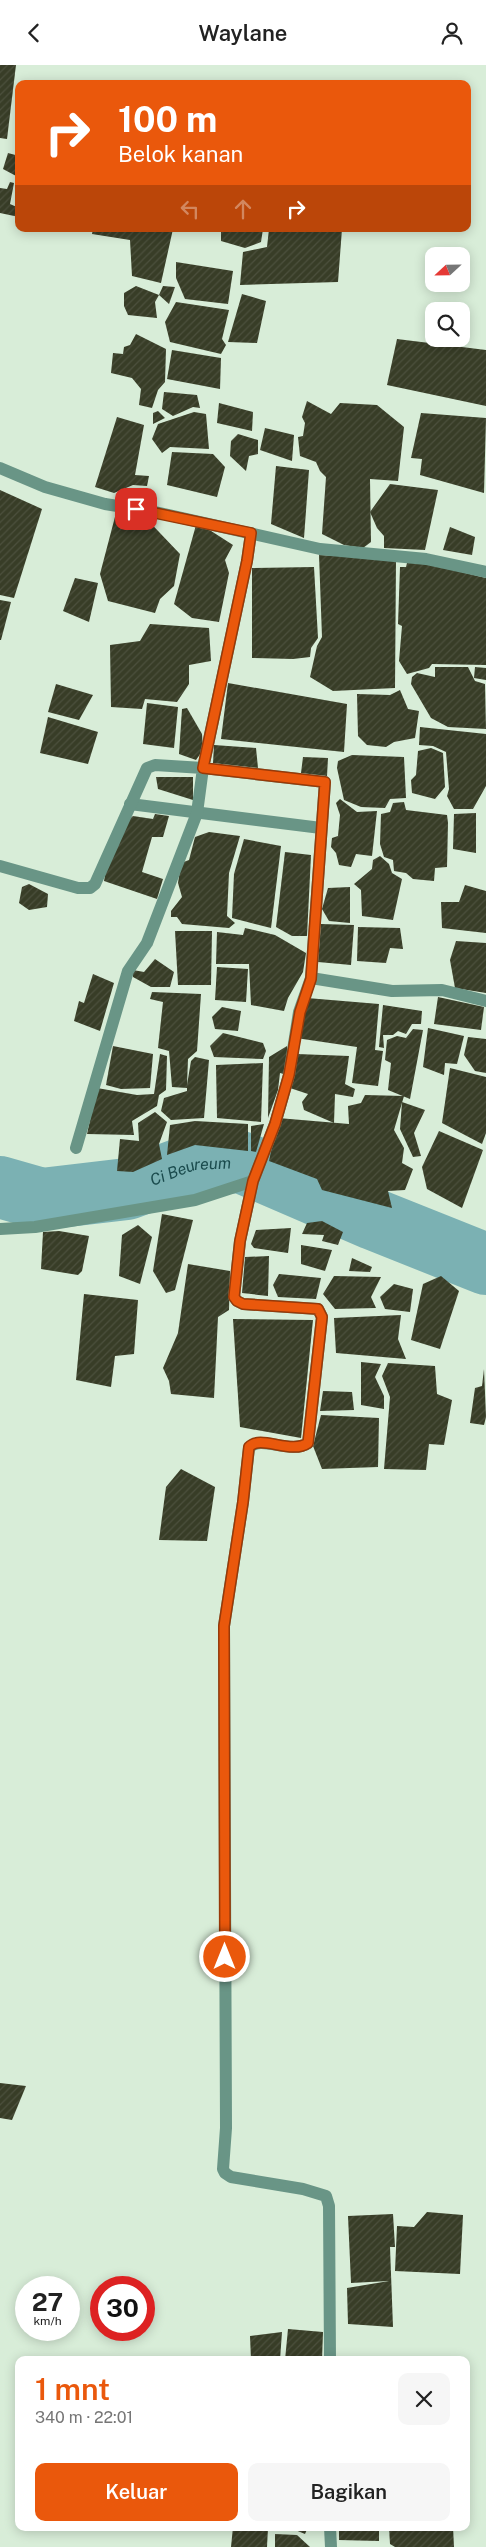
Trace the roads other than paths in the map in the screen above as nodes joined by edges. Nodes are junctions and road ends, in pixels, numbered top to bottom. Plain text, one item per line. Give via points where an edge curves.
1 (0, 469) edge
2 (251, 533) junction
3 (486, 573) edge
4 (203, 768) junction
5 (130, 804) junction
6 (197, 813) junction
7 (321, 828) junction
8 (0, 866) edge
9 (311, 979) junction
10 (486, 1001) edge
11 (76, 1148) dead end
12 (255, 1178) junction
13 (0, 1229) edge
14 (330, 2356) edge
15 (330, 2531) edge
16 (330, 2547) edge

1 - 2 street via 45,487 105,504
2 - 3 street via 320,549 426,559
2 - 4 street
4 - 5 street via 155,765 147,768
4 - 6 street
4 - 7 street via 325,782
5 - 6 street
5 - 8 street via 95,884 90,888 78,888
6 - 7 street
6 - 11 street via 147,943 128,971
7 - 9 street
9 - 10 street via 392,991 442,990
9 - 12 street via 300,1012 289,1075
12 - 13 street via 195,1200 35,1227
12 - 14 street via 240,1241 235,1299 243,1304 318,1309 322,1317 308,1443 295,1448 258,1442 249,1447 224,1626 226,2128 223,2169 231,2177 326,2196 329,2205
15 - 16 street

